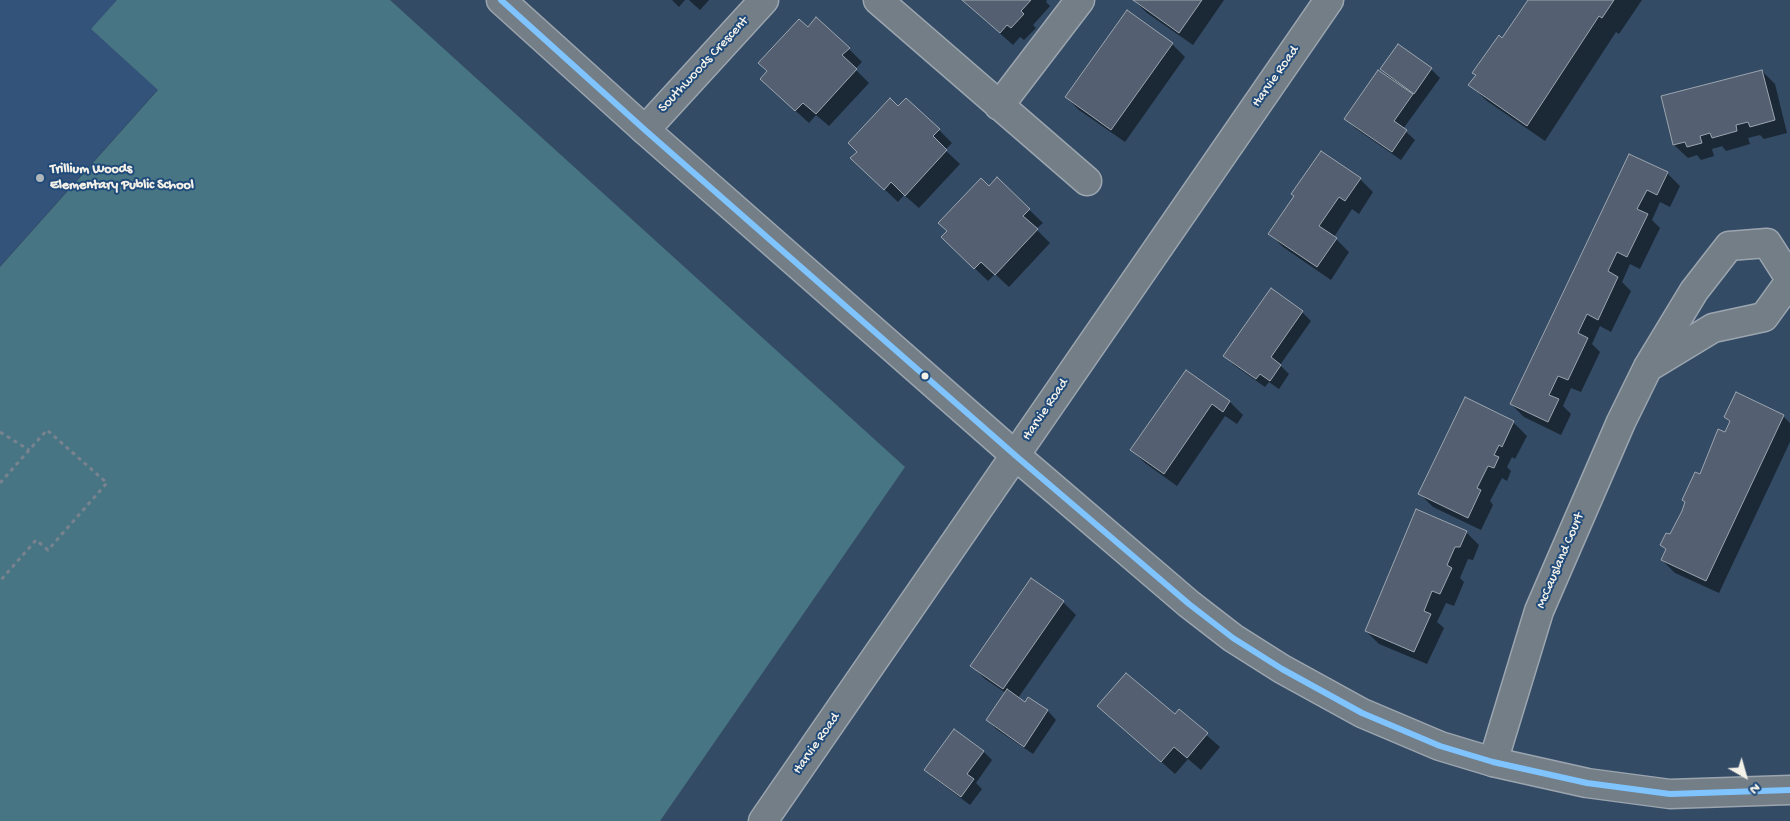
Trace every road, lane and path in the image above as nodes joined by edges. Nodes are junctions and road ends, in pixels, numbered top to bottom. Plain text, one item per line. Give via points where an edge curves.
1 (501, 0) edge
2 (764, 0) edge
3 (878, 0) edge
4 (1080, 0) edge
5 (1329, 0) edge
6 (999, 106) junction
7 (645, 130) junction
8 (1087, 181) dead end
9 (1790, 280) edge
10 (1648, 367) junction
11 (0, 432) edge
12 (29, 450) junction
13 (1016, 456) junction
14 (0, 483) edge
15 (0, 581) edge
16 (1493, 762) junction
17 (1790, 790) edge
18 (763, 821) edge

1 - 7 street
2 - 7 street, Southwoods Crescent
3 - 6 street
4 - 6 street
5 - 13 street, Harvie Road
6 - 8 street
7 - 13 street
9 - 10 street, McCausland Court via 1764,317 1713,328
9 - 10 street, McCausland Court via 1767,243 1729,246 1694,291
10 - 16 street, McCausland Court via 1539,611
11 - 12 path
12 - 14 path
12 - 15 path via 47,430 107,483 48,550 36,540
13 - 16 street via 1233,638 1362,713 1440,746
13 - 18 street, Harvie Road
16 - 17 street via 1587,782 1670,794

